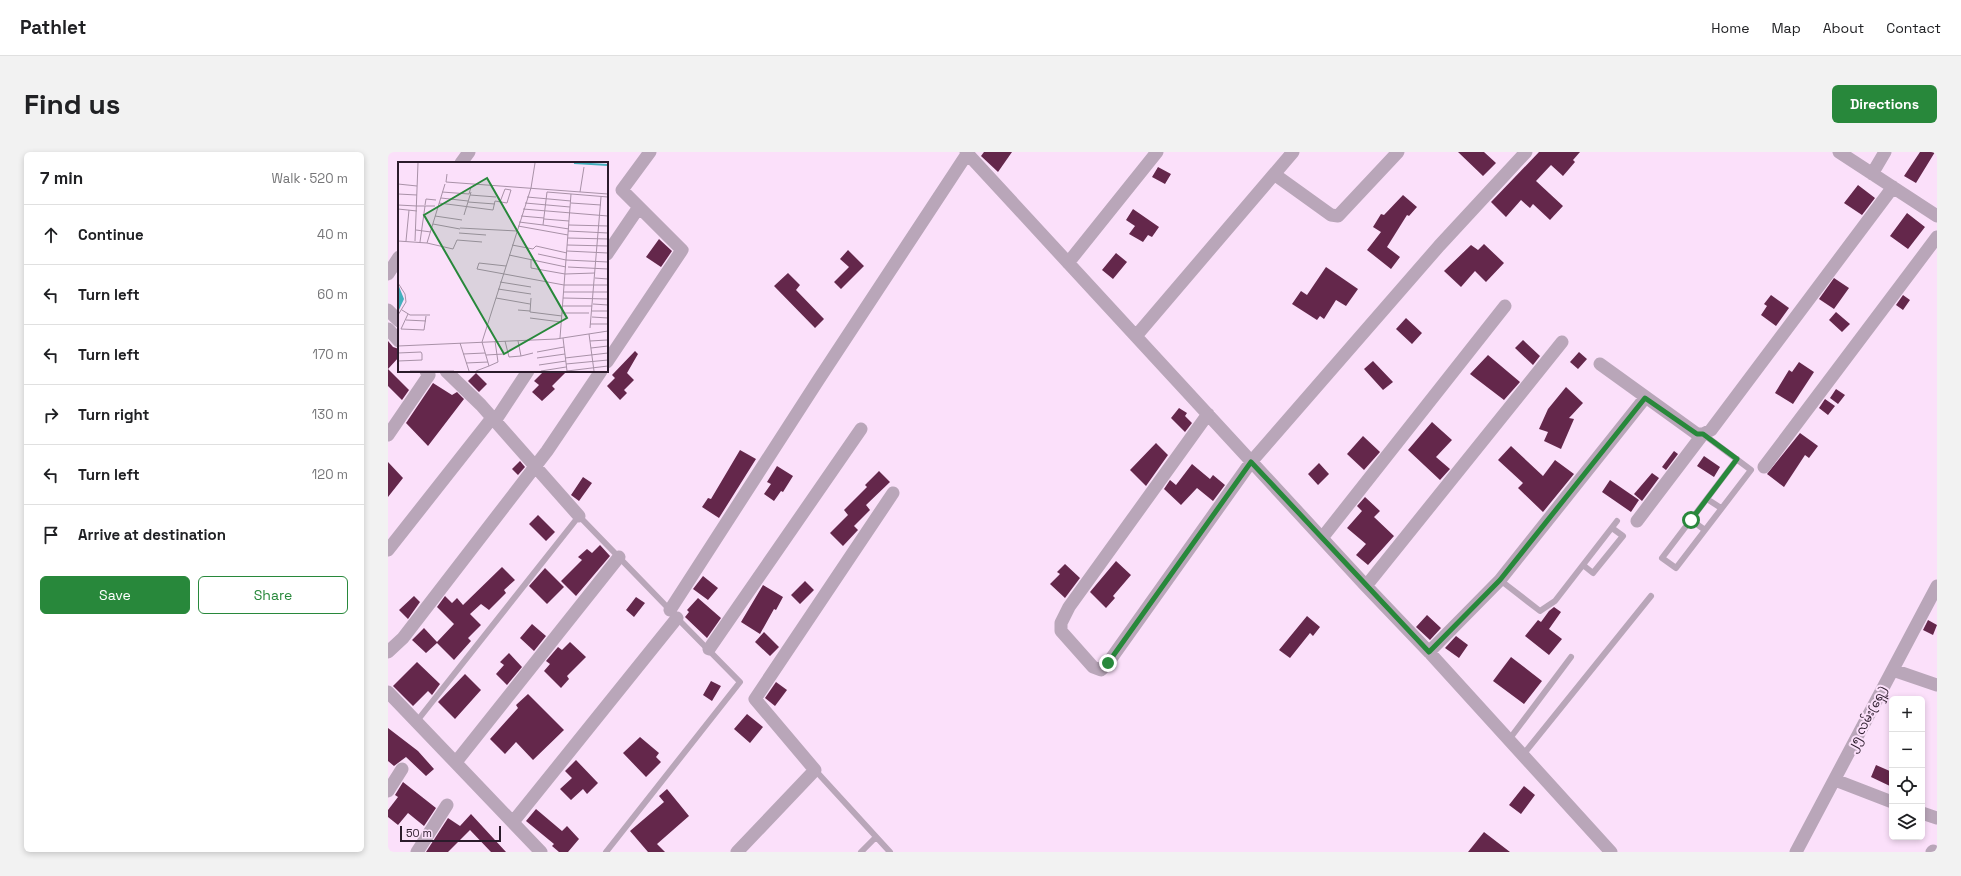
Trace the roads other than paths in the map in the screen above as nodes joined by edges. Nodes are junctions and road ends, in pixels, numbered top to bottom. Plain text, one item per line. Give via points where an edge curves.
1 (469, 152) edge
2 (650, 152) edge
3 (1157, 152) edge
4 (1293, 152) edge
5 (1398, 152) edge
6 (1526, 152) edge
7 (1840, 152) edge
8 (1885, 152) edge
9 (967, 153) edge
10 (462, 162) edge
11 (1274, 174) junction
12 (1872, 174) junction
13 (1893, 187) junction
14 (639, 207) junction
15 (1937, 216) edge
16 (1937, 237) edge
17 (608, 253) edge
18 (398, 259) edge
19 (1068, 263) junction
20 (388, 274) edge
21 (1505, 306) dead end
22 (388, 310) edge
23 (398, 320) edge
24 (388, 329) edge
25 (1136, 336) junction
26 (398, 340) edge
27 (1562, 342) dead end
28 (608, 361) edge
29 (1600, 364) dead end
30 (444, 372) edge
31 (447, 372) edge
32 (527, 372) edge
33 (600, 372) edge
34 (427, 373) edge
35 (1645, 398) junction
36 (1208, 414) junction
37 (493, 419) junction
38 (861, 429) dead end
39 (1703, 434) junction
40 (388, 435) edge
41 (1737, 459) junction
42 (1251, 462) junction
43 (535, 466) junction
44 (1764, 467) dead end
45 (893, 492) dead end
46 (1707, 499) junction
47 (1721, 508) junction
48 (580, 516) junction
49 (1691, 520) junction
50 (1618, 521) dead end
51 (1637, 521) dead end
52 (1612, 528) junction
53 (1705, 530) junction
54 (1322, 538) junction
55 (388, 550) edge
56 (619, 557) junction
57 (1583, 565) junction
58 (1500, 580) junction
59 (1366, 586) junction
60 (1937, 586) edge
61 (1651, 596) dead end
62 (674, 614) junction
63 (709, 649) junction
64 (388, 652) edge
65 (1429, 652) junction
66 (1571, 657) dead end
67 (1893, 670) junction
68 (1937, 685) edge
69 (388, 692) edge
70 (417, 721) junction
71 (1508, 741) junction
72 (1522, 756) junction
73 (456, 762) junction
74 (402, 768) dead end
75 (815, 770) junction
76 (1835, 780) junction
77 (388, 791) edge
78 (1889, 801) edge
79 (448, 805) dead end
80 (1925, 814) edge
81 (1937, 818) edge
82 (513, 822) junction
83 (876, 837) junction
84 (417, 852) edge
85 (541, 852) edge
86 (606, 852) edge
87 (737, 852) edge
88 (861, 852) edge
89 (890, 852) edge
90 (1611, 852) edge
91 (1796, 852) edge

1 - 10 street
2 - 14 street via 622,190
3 - 19 street
4 - 11 street
5 - 11 street via 1338,216 1331,215
6 - 42 street via 1439,246
7 - 12 street
8 - 12 street
9 - 19 street
9 - 62 street via 823,372
11 - 25 street
12 - 13 street
13 - 15 street
13 - 39 street via 1711,430
14 - 17 street
14 - 28 street via 682,250
16 - 44 street
18 - 20 street
19 - 25 street
21 - 54 street
22 - 23 street
24 - 26 street
25 - 36 street
27 - 59 street
29 - 35 street
30 - 34 street via 439,375
31 - 37 street
32 - 37 street
33 - 43 street
34 - 40 street
35 - 39 street via 1697,434
35 - 58 street
36 - 42 street
36 - 42 street via 1068,607 1061,623 1061,632 1093,667 1101,670 1108,663
37 - 43 street
37 - 55 street
38 - 63 street
39 - 41 lane
39 - 51 street
41 - 46 lane
41 - 47 lane via 1751,470
42 - 54 street
43 - 48 street
43 - 64 street via 403,638
45 - 75 street via 755,699
46 - 47 lane
46 - 49 lane
47 - 53 lane
48 - 56 lane
48 - 70 lane
49 - 53 lane
49 - 53 lane via 1662,558 1676,568
50 - 52 lane
52 - 57 lane
52 - 57 lane via 1623,536 1593,573
54 - 59 street
56 - 62 lane
56 - 73 street
57 - 58 lane via 1555,601 1540,611
58 - 65 street
59 - 65 street
60 - 67 street, ၂၅ လမ်း(ရှေ့)
61 - 72 lane
62 - 63 lane
62 - 82 street
63 - 86 lane via 740,682
65 - 71 street
66 - 71 lane
67 - 68 street
67 - 76 street, ၂၅ လမ်း(ရှေ့)
69 - 70 street
70 - 73 street
71 - 72 street
72 - 90 street
73 - 82 street
74 - 77 street
75 - 83 lane
75 - 87 street
76 - 78 street
76 - 91 street, ၂၅ လမ်း(ရှေ့)
79 - 84 street
80 - 81 street
82 - 85 street
83 - 88 lane
83 - 89 lane

